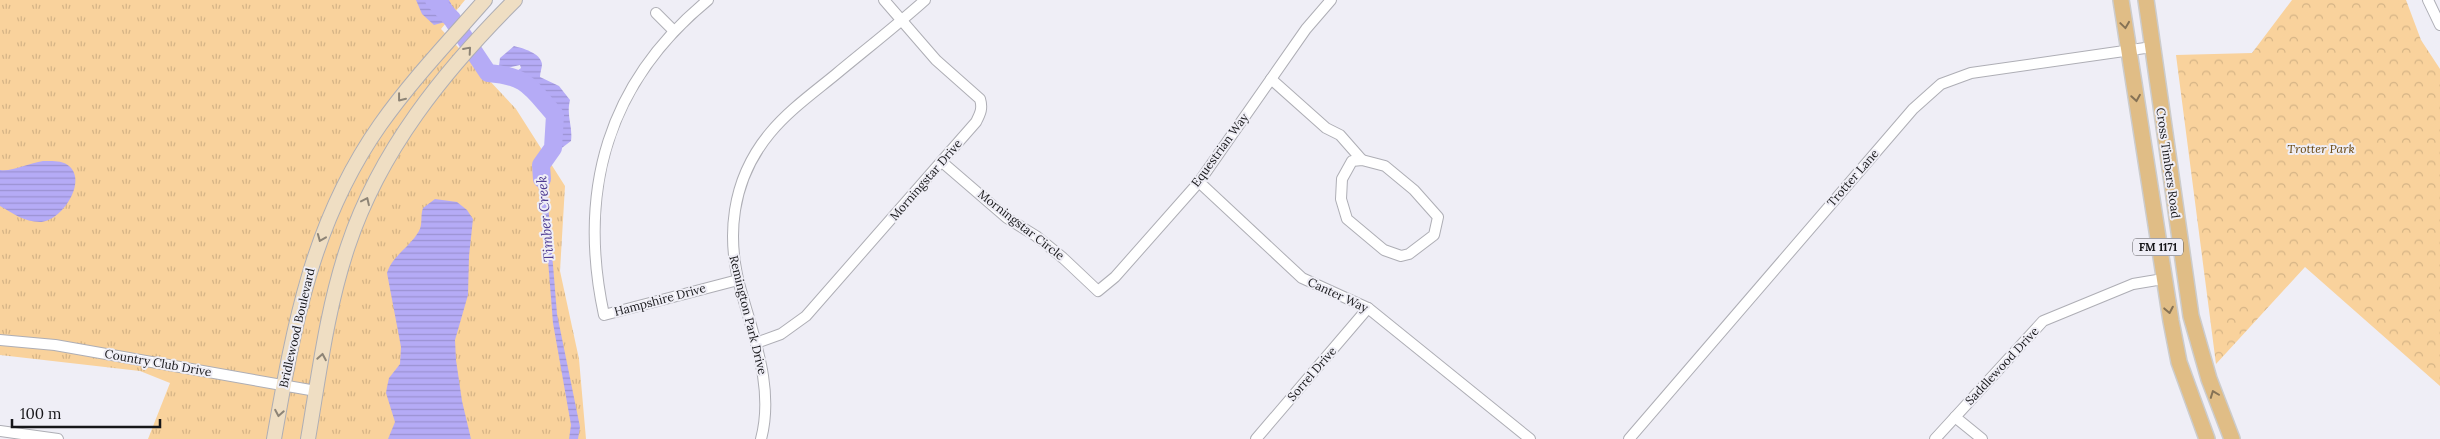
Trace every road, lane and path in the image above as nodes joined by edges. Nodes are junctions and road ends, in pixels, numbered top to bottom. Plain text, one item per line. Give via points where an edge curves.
1 (485, 0) edge
2 (514, 0) edge
3 (708, 0) edge
4 (884, 0) edge
5 (926, 0) edge
6 (1331, 0) edge
7 (2121, 0) edge
8 (2146, 0) edge
9 (2428, 0) edge
10 (656, 13) dead end
11 (902, 20) junction
12 (2440, 24) edge
13 (674, 32) junction
14 (2152, 47) junction
15 (2128, 50) junction
16 (1271, 79) junction
17 (1362, 160) junction
18 (942, 162) junction
19 (1199, 182) junction
20 (2163, 279) junction
21 (738, 280) junction
22 (1098, 291) joint
23 (1368, 308) junction
24 (0, 340) edge
25 (756, 343) junction
26 (283, 385) junction
27 (316, 391) junction
28 (1955, 417) junction
29 (0, 431) edge
30 (59, 438) edge
31 (274, 439) edge
32 (308, 439) edge
33 (761, 439) edge
34 (1256, 439) edge
35 (1530, 439) edge
36 (1629, 439) edge
37 (1935, 439) edge
38 (1982, 439) edge
39 (2207, 439) edge
40 (2232, 439) edge

1 -> 26 main road, Bridlewood Boulevard via 431,60 380,126 338,198 307,277
27 -> 2 main road via 334,296 346,253 360,216 399,138 446,75
3 - 13 street, Hampshire Drive
4 - 11 street, Morningstar Drive
5 - 11 street, Remington Park Drive
6 - 16 street, Equestrian Way
7 -> 15 main road, Cross Timbers Road / FM 1171
8 - 14 main road, Cross Timbers Road / FM 1171
9 - 12 street
10 - 13 street
11 - 18 street, Morningstar Drive via 936,60 980,99 982,107 976,122
11 - 21 street, Remington Park Drive via 798,105 769,134 760,148 743,181 734,216 732,241
13 - 21 street, Hampshire Drive via 656,51 628,93 616,118 600,170 594,229 604,315
14 - 15 street, Trotter Lane
40 -> 14 main road, Cross Timbers Road / FM 1171 via 2209,379 2191,316
15 -> 20 main road, Cross Timbers Road / FM 1171
15 - 36 street, Trotter Lane via 1971,73 1941,84 1926,96
16 - 17 street via 1326,128 1340,135
16 - 19 street, Equestrian Way
17 - 17 street via 1352,161 1342,179 1341,199 1348,219 1384,250 1401,256 1409,254 1434,236 1438,217 1414,190 1385,166
18 - 22 street, Morningstar Circle via 1007,218 1064,258
18 - 25 street, Morningstar Drive via 800,322 781,334
19 - 22 street, Equestrian Way via 1115,277
19 - 23 street, Canter Way via 1302,278
20 - 28 street, Saddlewood Drive via 2133,284 2043,321
20 -> 39 main road, Cross Timbers Road / FM 1171 via 2179,362
21 - 25 street, Remington Park Drive
23 - 34 street, Sorrel Drive
23 - 35 street, Canter Way
24 - 26 street, Country Club Drive via 55,344
25 - 33 street, Remington Park Drive via 766,399
26 - 27 street, Country Club Drive
26 -> 31 main road, Bridlewood Boulevard
27 - 32 main road
28 - 37 street, Saddlewood Drive
28 - 38 street
29 - 30 street

